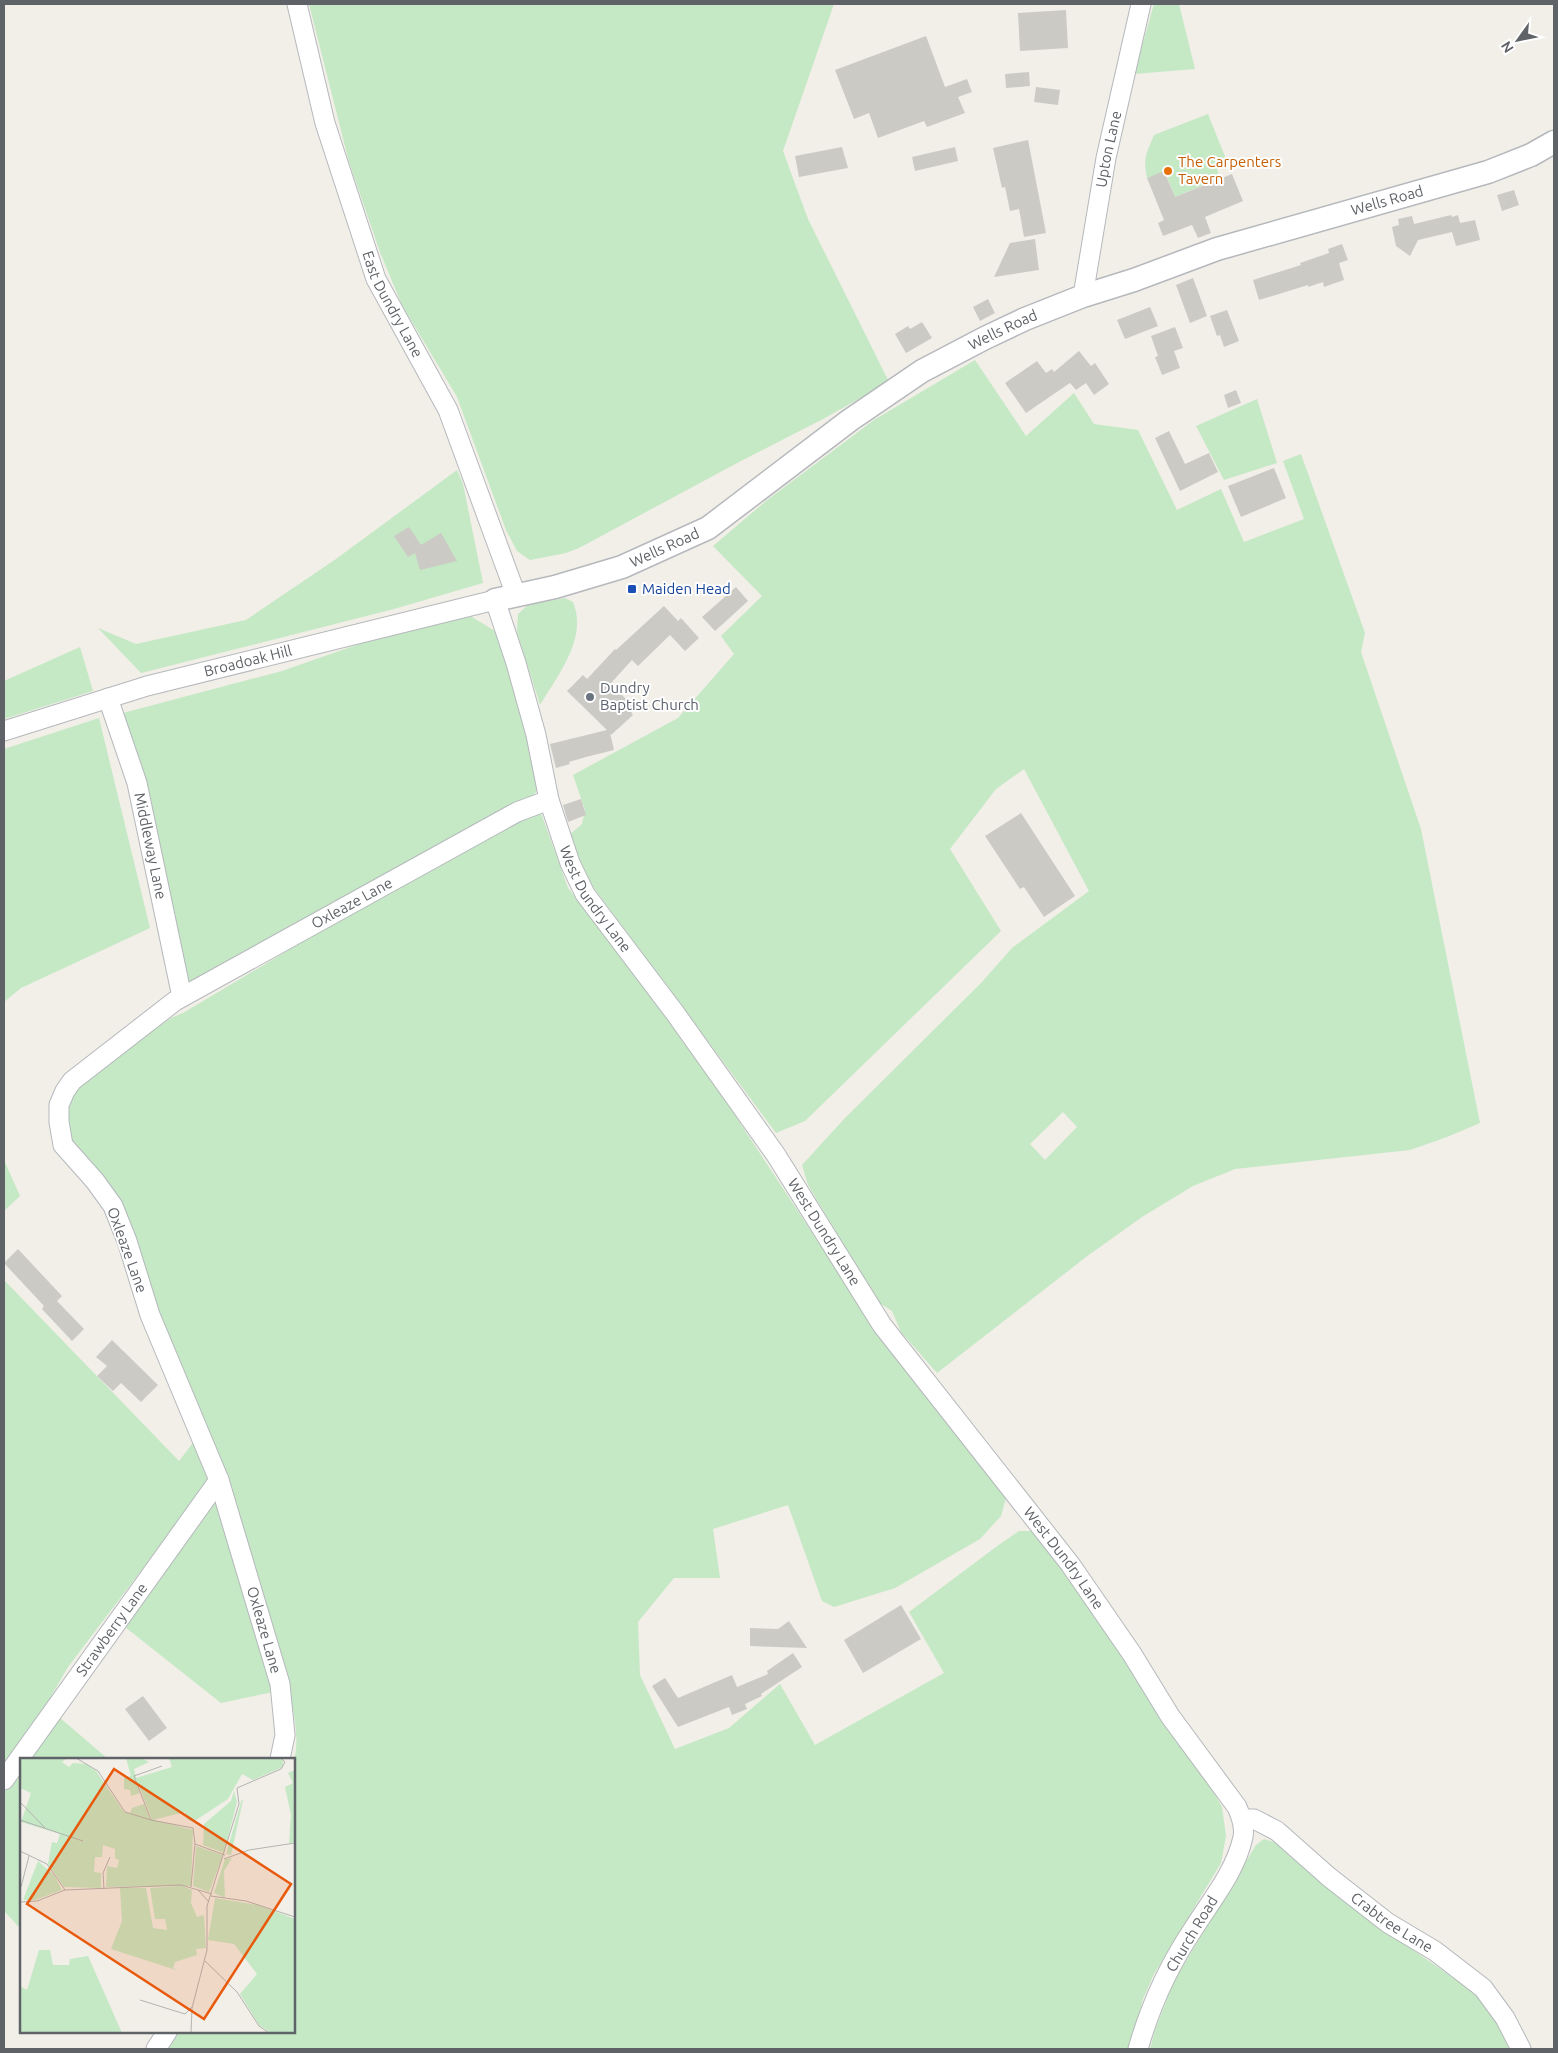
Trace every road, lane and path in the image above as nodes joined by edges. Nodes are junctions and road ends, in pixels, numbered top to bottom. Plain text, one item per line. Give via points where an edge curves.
1 (297, 4) edge
2 (1142, 4) edge
3 (1554, 142) edge
4 (1082, 296) junction
5 (506, 598) junction
6 (108, 698) junction
7 (4, 731) edge
8 (549, 800) junction
9 (182, 997) junction
10 (219, 1480) junction
11 (280, 1758) edge
12 (4, 1780) edge
13 (1242, 1819) junction
14 (166, 2033) edge
15 (156, 2049) edge
16 (1138, 2049) edge
17 (1521, 2049) edge

1 - 5 street, East Dundry Lane via 325,123 376,279 448,410
2 - 4 street, Upton Lane via 1106,158
3 - 4 street, Wells Road via 1488,172 1217,249
4 - 5 street, Wells Road via 985,338 922,372 850,420 708,528 622,567
5 - 6 street, Broadoak Hill
5 - 8 street, West Dundry Lane via 516,663 536,735
6 - 7 street, Broadoak Hill
6 - 9 street, Middleway Lane via 137,784
8 - 9 street, Oxleaze Lane via 517,812
8 - 13 street, West Dundry Lane via 570,863 585,894 776,1155 882,1325 1070,1564 1170,1716 1237,1807
9 - 10 street, Oxleaze Lane via 72,1081 59,1105 59,1122 64,1145 113,1206 150,1315
10 - 11 street, Oxleaze Lane via 280,1684 285,1735
10 - 12 street, Strawberry Lane
13 - 16 street, Church Road via 1244,1835 1237,1856 1170,1969
13 - 17 street, Crabtree Lane via 1254,1819 1277,1831 1388,1923 1434,1951 1483,1988 1505,2018
14 - 15 street

